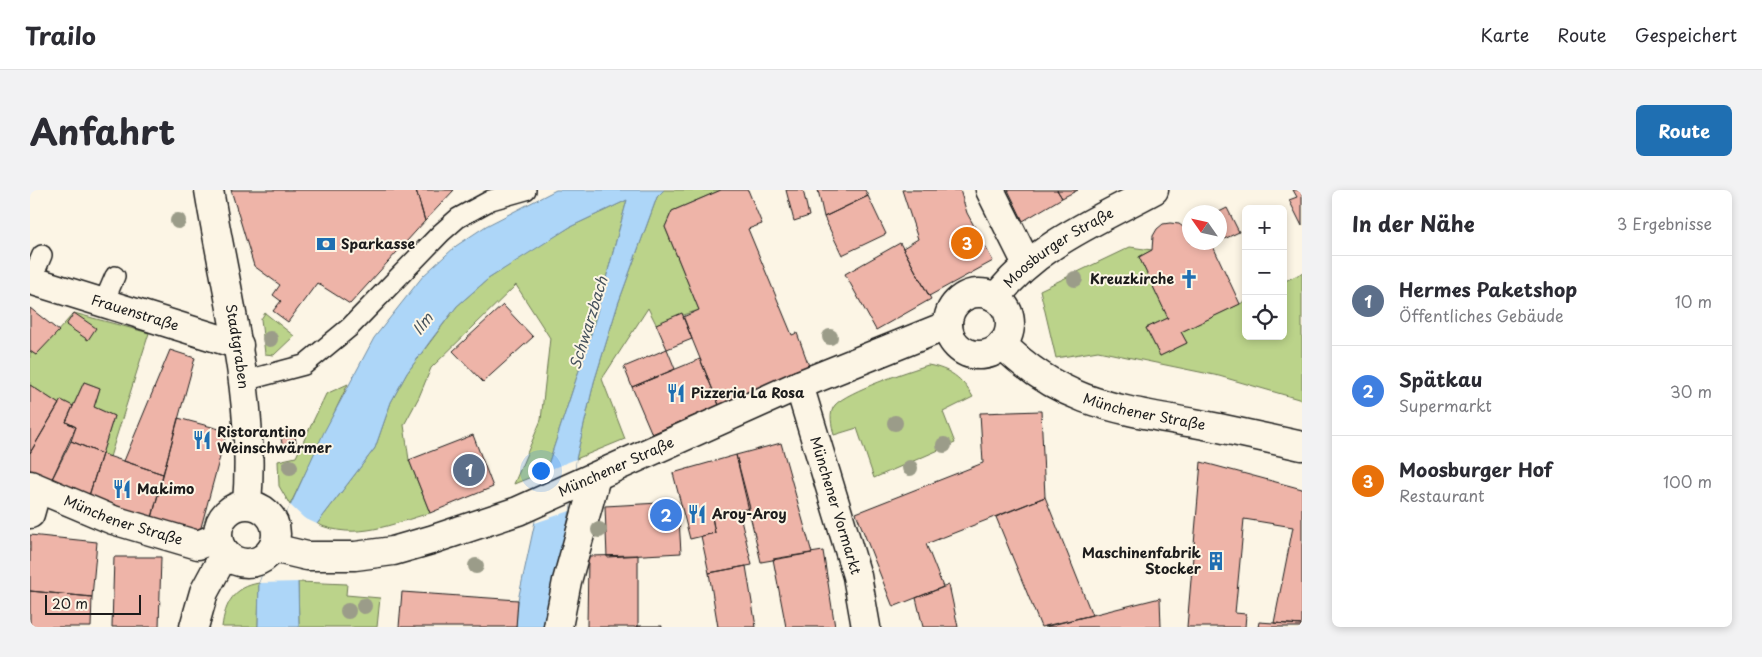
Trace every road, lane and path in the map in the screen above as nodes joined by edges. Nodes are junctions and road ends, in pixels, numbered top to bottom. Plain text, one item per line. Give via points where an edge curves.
1 (208, 190) edge
2 (526, 190) edge
3 (990, 190) edge
4 (1154, 190) edge
5 (42, 255) dead end
6 (1027, 264) junction
7 (115, 276) dead end
8 (30, 281) edge
9 (996, 298) junction
10 (103, 304) junction
11 (948, 325) junction
12 (239, 344) junction
13 (1002, 344) junction
14 (244, 381) junction
15 (799, 385) junction
16 (1302, 446) edge
17 (584, 482) junction
18 (32, 496) edge
19 (247, 504) junction
20 (222, 545) junction
21 (273, 548) junction
22 (194, 627) edge
23 (558, 627) edge
24 (866, 627) edge

1 - 12 street, Stadtgraben
2 - 14 lane via 491,200 458,218 350,327 304,365
3 - 6 street
4 - 6 street, Moosburger Straße
5 - 8 lane
6 - 9 street, Moosburger Straße
7 - 10 lane
8 - 10 street, Frauenstraße
9 - 11 street via 980,293 964,297 952,308
9 - 13 street via 1005,307 1009,319 1008,332
10 - 12 street, Frauenstraße
11 - 13 street via 952,340 972,354 988,353
11 - 15 street, Münchener Straße
12 - 14 street, Stadtgraben
13 - 16 street, Münchener Straße via 1033,373 1105,407
14 - 19 street, Stadtgraben via 248,437
15 - 17 street, Münchener Straße
15 - 24 street, Münchener Vormarkt via 854,567
17 - 21 street, Münchener Straße via 518,511 393,551 355,556 307,556
17 - 23 street
18 - 20 street, Münchener Straße via 198,545
19 - 20 street via 238,506 222,518 219,527
19 - 21 street via 272,517 276,530
20 - 21 street via 238,561 253,562 262,559
20 - 22 street

